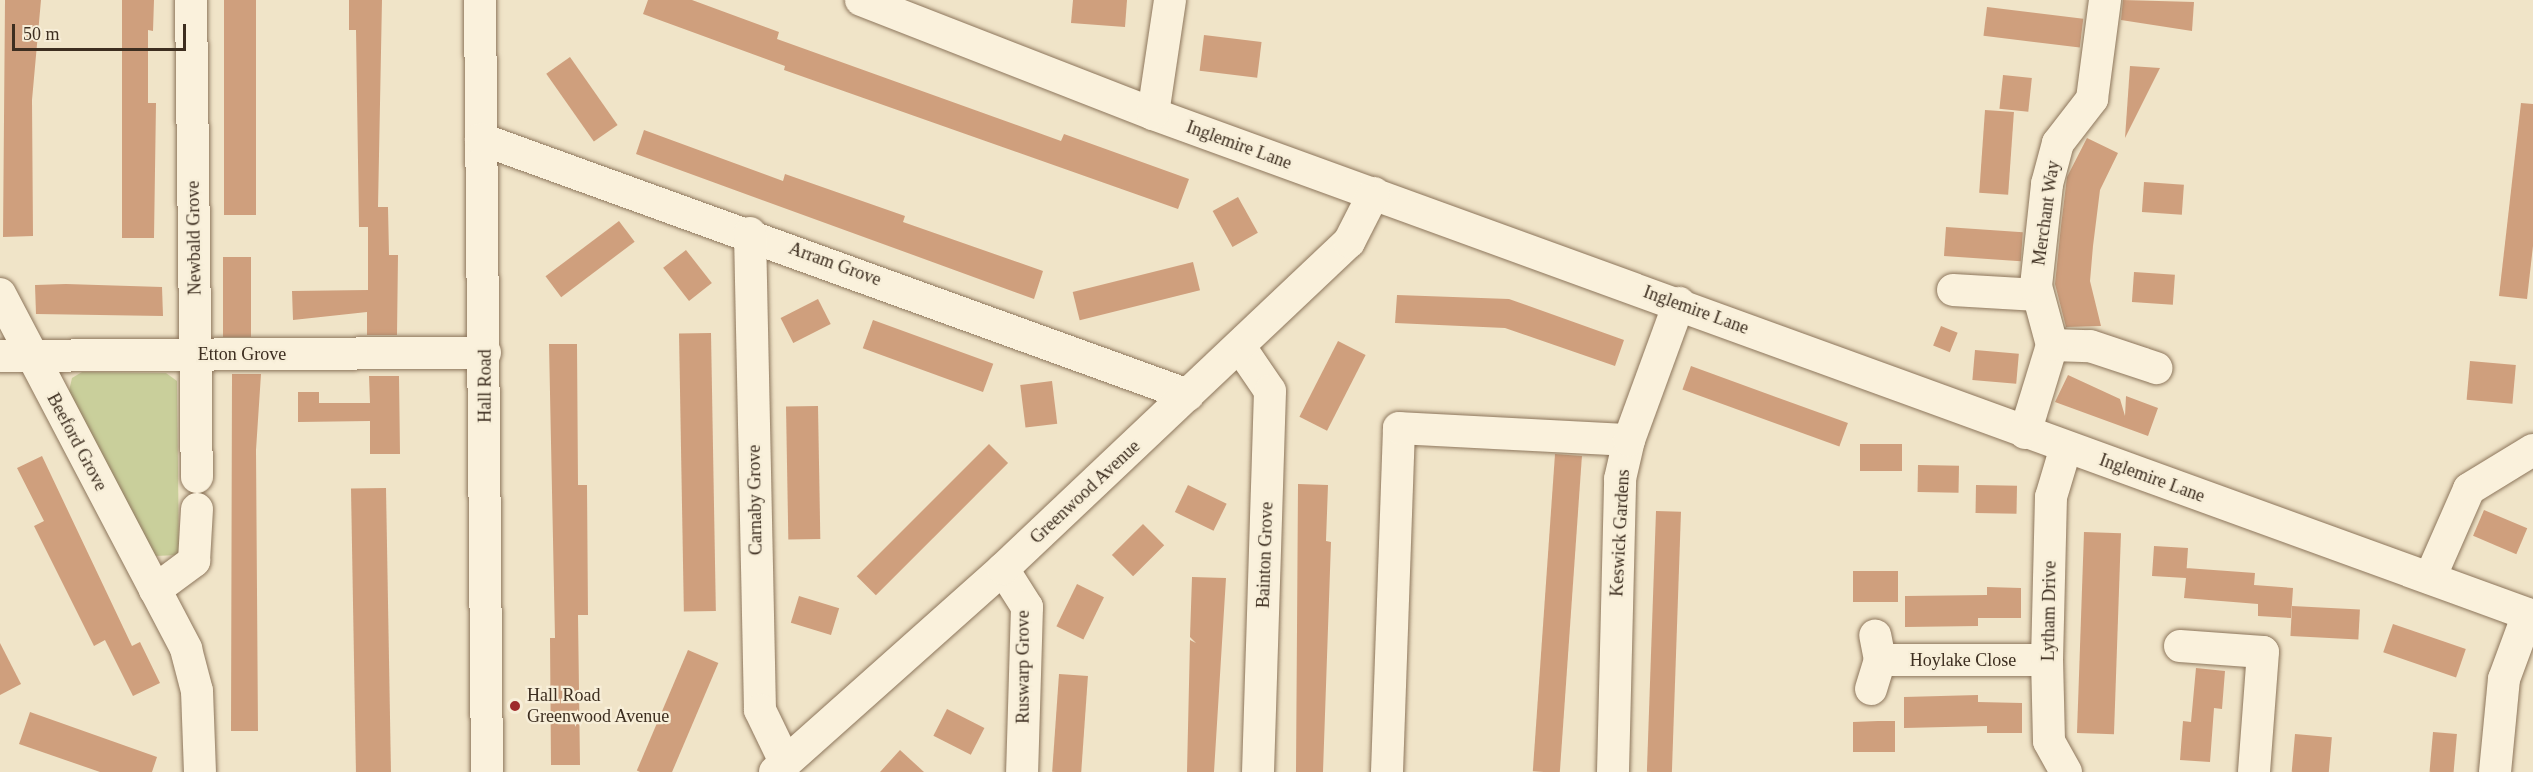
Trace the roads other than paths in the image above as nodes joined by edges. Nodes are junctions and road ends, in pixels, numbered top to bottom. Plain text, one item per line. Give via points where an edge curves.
1 (191, 0) edge
2 (480, 0) edge
3 (861, 0) edge
4 (1170, 0) edge
5 (2105, 0) edge
6 (1153, 114) junction
7 (481, 139) junction
8 (1374, 193) junction
9 (750, 233) junction
10 (1953, 290) dead end
11 (0, 294) edge
12 (2038, 295) junction
13 (1678, 303) junction
14 (2052, 345) junction
15 (1240, 347) junction
16 (485, 353) junction
17 (195, 354) junction
18 (31, 355) junction
19 (0, 356) edge
20 (2156, 368) dead end
21 (1188, 395) junction
22 (2025, 433) junction
23 (1629, 440) junction
24 (2066, 447) junction
25 (2533, 450) edge
26 (197, 477) dead end
27 (197, 509) dead end
28 (1003, 569) junction
29 (2430, 578) junction
30 (155, 590) junction
31 (2530, 615) edge
32 (2180, 646) dead end
33 (2047, 660) junction
34 (1875, 661) dead end
35 (780, 767) edge
36 (200, 772) edge
37 (487, 772) edge
38 (1022, 772) edge
39 (1258, 772) edge
40 (1387, 772) edge
41 (1613, 772) edge
42 (2066, 772) edge
43 (2254, 772) edge
44 (2495, 772) edge

1 - 17 street, Newbald Grove
2 - 7 street, Hall Road
3 - 6 street, Inglemire Lane
4 - 6 street
5 - 12 street, Merchant Way via 2092,99 2058,143 2047,184
6 - 8 street, Inglemire Lane
7 - 9 street, Arram Grove
7 - 16 street, Hall Road
8 - 13 street, Inglemire Lane
8 - 15 street, Greenwood Avenue via 1349,242
9 - 21 street, Arram Grove
9 - 35 street, Carnaby Grove via 760,710
10 - 12 street
11 - 18 street, Beeford Grove
12 - 14 street, Merchant Way
13 - 22 street, Inglemire Lane
13 - 23 street, Keswick Gardens
14 - 20 street via 2090,346
14 - 22 street
15 - 21 street, Greenwood Avenue
15 - 39 street, Bainton Grove via 1270,391
16 - 17 street, Etton Grove
16 - 37 street, Hall Road
17 - 18 street, Etton Grove
17 - 26 street, Newbald Grove
18 - 19 street, Etton Grove
18 - 30 street, Beeford Grove
21 - 28 street, Greenwood Avenue
22 - 24 street, Inglemire Lane
23 - 40 street via 1399,428
23 - 41 street, Keswick Gardens via 1620,479
24 - 29 street, Inglemire Lane
24 - 33 street, Lytham Drive via 2050,497
25 - 29 street via 2469,489
27 - 30 street via 194,561
28 - 35 street, Greenwood Avenue
28 - 38 street, Ruswarp Grove via 1027,607
29 - 31 street, Inglemire Lane
30 - 36 street via 186,649 197,691
31 - 44 street via 2504,679
32 - 43 street via 2263,652
33 - 34 street, Hoylake Close
33 - 42 street, Lytham Drive via 2049,741

